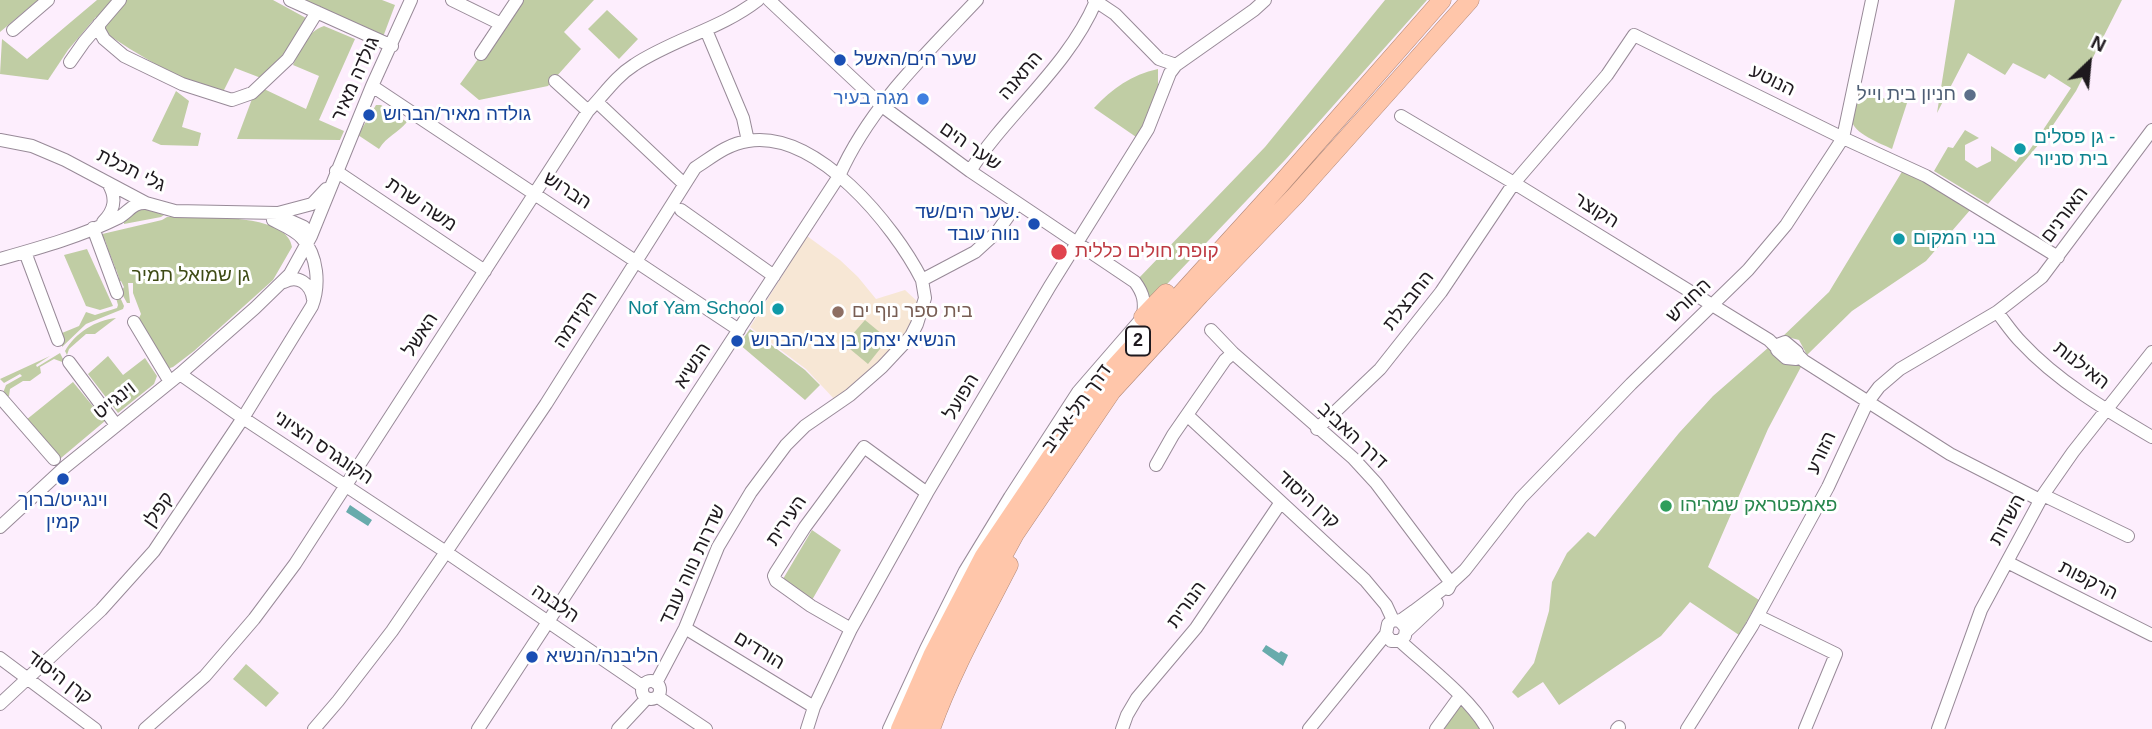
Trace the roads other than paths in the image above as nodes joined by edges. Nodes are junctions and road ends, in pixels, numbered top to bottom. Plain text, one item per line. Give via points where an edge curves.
1 (48, 0) edge
2 (120, 0) edge
3 (290, 0) edge
4 (411, 0) edge
5 (452, 0) edge
6 (517, 0) edge
7 (758, 0) edge
8 (769, 0) edge
9 (977, 0) edge
10 (1095, 0) edge
11 (1265, 0) edge
12 (1436, 0) edge
13 (1442, 0) edge
14 (1470, 0) edge
15 (1872, 0) edge
16 (317, 12) junction
17 (99, 24) junction
18 (501, 24) junction
19 (13, 30) dead end
20 (706, 30) junction
21 (392, 46) junction
22 (481, 54) dead end
23 (1159, 59) junction
24 (70, 62) dead end
25 (1176, 65) junction
26 (555, 81) dead end
27 (372, 86) junction
28 (1162, 91) junction
29 (881, 106) junction
30 (593, 107) junction
31 (1401, 116) dead end
32 (2152, 130) edge
33 (1843, 138) junction
34 (0, 140) edge
35 (748, 141) junction
36 (970, 171) junction
37 (334, 176) junction
38 (839, 176) junction
39 (107, 182) junction
40 (1514, 183) junction
41 (684, 184) junction
42 (535, 194) junction
43 (143, 201) junction
44 (1017, 204) junction
45 (681, 210) dead end
46 (271, 217) junction
47 (97, 226) junction
48 (1076, 242) junction
49 (305, 243) junction
50 (26, 252) junction
51 (2058, 257) junction
52 (0, 259) edge
53 (637, 261) junction
54 (485, 271) junction
55 (774, 276) junction
56 (922, 279) junction
57 (284, 282) junction
58 (117, 293) dead end
59 (312, 306) junction
60 (1713, 306) junction
61 (256, 307) junction
62 (1997, 312) junction
63 (1143, 317) junction
64 (134, 322) dead end
65 (739, 330) junction
66 (1211, 330) dead end
67 (58, 340) dead end
68 (2152, 352) edge
69 (1233, 353) junction
70 (69, 362) dead end
71 (175, 378) junction
72 (0, 397) edge
73 (1867, 403) junction
74 (2107, 410) junction
75 (1187, 415) junction
76 (243, 418) junction
77 (116, 425) junction
78 (1317, 429) junction
79 (2152, 437) edge
80 (54, 458) dead end
81 (1062, 465) junction
82 (1156, 465) dead end
83 (345, 486) junction
84 (927, 493) junction
85 (2042, 498) junction
86 (1281, 502) junction
87 (0, 527) edge
88 (2128, 536) dead end
89 (446, 552) junction
90 (2007, 562) junction
91 (1451, 583) junction
92 (1758, 616) junction
93 (547, 622) junction
94 (685, 628) junction
95 (1400, 628) junction
96 (851, 629) junction
97 (2152, 635) edge
98 (0, 658) edge
99 (26, 679) junction
100 (649, 694) junction
101 (1460, 696) junction
102 (0, 704) edge
103 (814, 707) junction
104 (95, 729) edge
105 (145, 729) edge
106 (314, 729) edge
107 (478, 729) edge
108 (618, 729) edge
109 (706, 729) edge
110 (807, 729) edge
111 (889, 729) edge
112 (901, 729) edge
113 (917, 729) edge
114 (931, 729) edge
115 (1122, 729) edge
116 (1309, 729) edge
117 (1436, 729) edge
118 (1487, 729) edge
119 (1687, 729) edge
120 (1805, 729) edge
121 (1938, 729) edge

1 - 19 street
2 - 17 street
3 - 16 street
4 - 21 street, גולדה מאיר
5 - 18 street
6 - 18 street
7 - 20 street, האשל
8 - 29 street, שער הים
9 - 29 street, הנשיא
10 - 23 street
10 - 36 street, התאנה via 1077,39
11 - 25 street, הפועל
12 - 63 highway
13 - 112 highway, דרך תל-אביב / 2 via 1102,381 984,556 932,656
14 - 81 highway, דרך תל-אביב / 2 via 1112,391
15 - 33 street, החורש
16 - 17 street via 288,59 252,93 232,100 181,84 124,56 104,39
16 - 21 street
17 - 24 street
18 - 22 street
20 - 30 street, האשל via 632,66
20 - 35 street
21 - 27 street, גולדה מאיר
23 - 25 street
23 - 28 street, הפועל
25 - 28 street, הפועל
26 - 30 street
27 - 37 street, גולדה מאיר
27 - 42 street, הברוש
28 - 48 street, הפועל via 1148,129
29 - 36 street, שער הים
29 - 38 street, הנשיא
30 - 41 street
30 - 42 street, האשל
31 - 40 street, הקוצר
32 - 51 street, האורנים
33 - 40 street, הנוטע via 1634,35 1607,75
33 - 51 street, הנוטע via 1926,176
33 - 60 street, החורש via 1786,225
34 - 39 street, גלי תכלת via 32,146
35 - 38 street, הקידמה via 773,141 822,163
35 - 41 street, הקידמה via 723,148 695,168
36 - 44 street, שער הים
37 - 46 street, גלי תכלת via 312,204
37 - 49 street, גולדה מאיר
37 - 54 street, משה שרת
38 - 55 street, הנשיא
38 - 56 street, הקידמה via 890,227
39 - 43 street, גלי תכלת
39 - 47 street via 114,205
40 - 60 street, הקוצר
40 - 78 street, החבצלת via 1441,292 1380,369
41 - 53 street, הקידמה
42 - 53 street, הברוש
42 - 54 street, האשל
43 - 46 street, גלי תכלת via 174,211
43 - 47 street
44 - 48 street, שער הים
44 - 56 street via 975,252
45 - 55 street
46 - 49 street
46 - 49 street, גלי תכלת via 304,227
47 - 50 street
47 - 58 street
48 - 63 street, שער הים via 1135,282 1143,293
48 - 84 street, הפועל
49 - 57 street, וינגייט
49 - 59 street, קפלן via 317,276
49 - 61 street, וינגייט
50 - 52 street
50 - 67 street
51 - 62 street, האורנים via 2042,277
53 - 65 street, הברוש
53 - 89 street, הקידמה
54 - 83 street, האשל
55 - 65 street, הנשיא
56 - 94 street, שדרות נווה עובד via 925,298 911,336 850,395 804,426 786,445 718,547
57 - 59 street via 294,279 308,286
57 - 61 street, וינגייט
59 - 76 street, קפלן
60 - 73 street, הקוצר via 1774,343 1786,359 1799,358
60 - 91 street, החורש via 1521,498
61 - 71 street, וינגייט
62 - 73 street, הזורע via 1900,369
62 - 74 street, האילנות via 2021,343
63 - 111 street via 1079,392 1010,497 965,571
64 - 71 street
65 - 93 street, הנשיא
66 - 69 street, דרך האביב
68 - 74 street, השדות
69 - 75 street
69 - 78 street, דרך האביב
70 - 77 street
71 - 76 street, הקונגרס הציוני
71 - 77 street, וינגייט
72 - 80 street
73 - 85 street via 1950,454
73 - 92 street, הזורע via 1828,487
74 - 79 street, האילנות
74 - 85 street, השדות
75 - 82 street
75 - 86 street, קרן היסוד
76 - 83 street, הקונגרס הציוני
76 - 99 street, קפלן via 154,551 101,610
77 - 87 street, וינגייט
78 - 91 street, דרך האביב via 1376,483
81 - 113 highway, דרך תל-אביב / 2 via 988,580
81 - 114 highway via 972,638
83 - 89 street, הקונגרס הציוני
83 - 105 street, האשל via 254,619 205,677
84 - 96 street, הפועל
84 - 96 street, העירית via 864,447 774,576 811,606
85 - 88 street
85 - 90 street, השדות
86 - 95 street, קרן היסוד via 1365,580
86 - 115 street, הנורית via 1196,628 1137,698
89 - 93 street, הלבנה
89 - 106 street, הקידמה via 392,631
90 - 97 street, הרקפות
90 - 121 street, השדות via 1981,610
91 - 95 street, החורש
92 - 119 street, הזורע
92 - 120 street via 1836,654
93 - 100 street, הלבנה
93 - 107 street, הנשיא
94 - 100 street, שדרות נווה עובד via 656,683 648,681
94 - 103 street, הורדים
95 - 101 street, קרן היסוד
95 - 116 street via 1388,624 1386,634
96 - 103 street, הפועל
98 - 99 street, קרן היסוד
99 - 102 street, קפלן
99 - 104 street, קרן היסוד
100 - 108 street
100 - 109 street, הלבנה
101 - 117 street
101 - 118 street, קרן היסוד
103 - 110 street, הפועל

